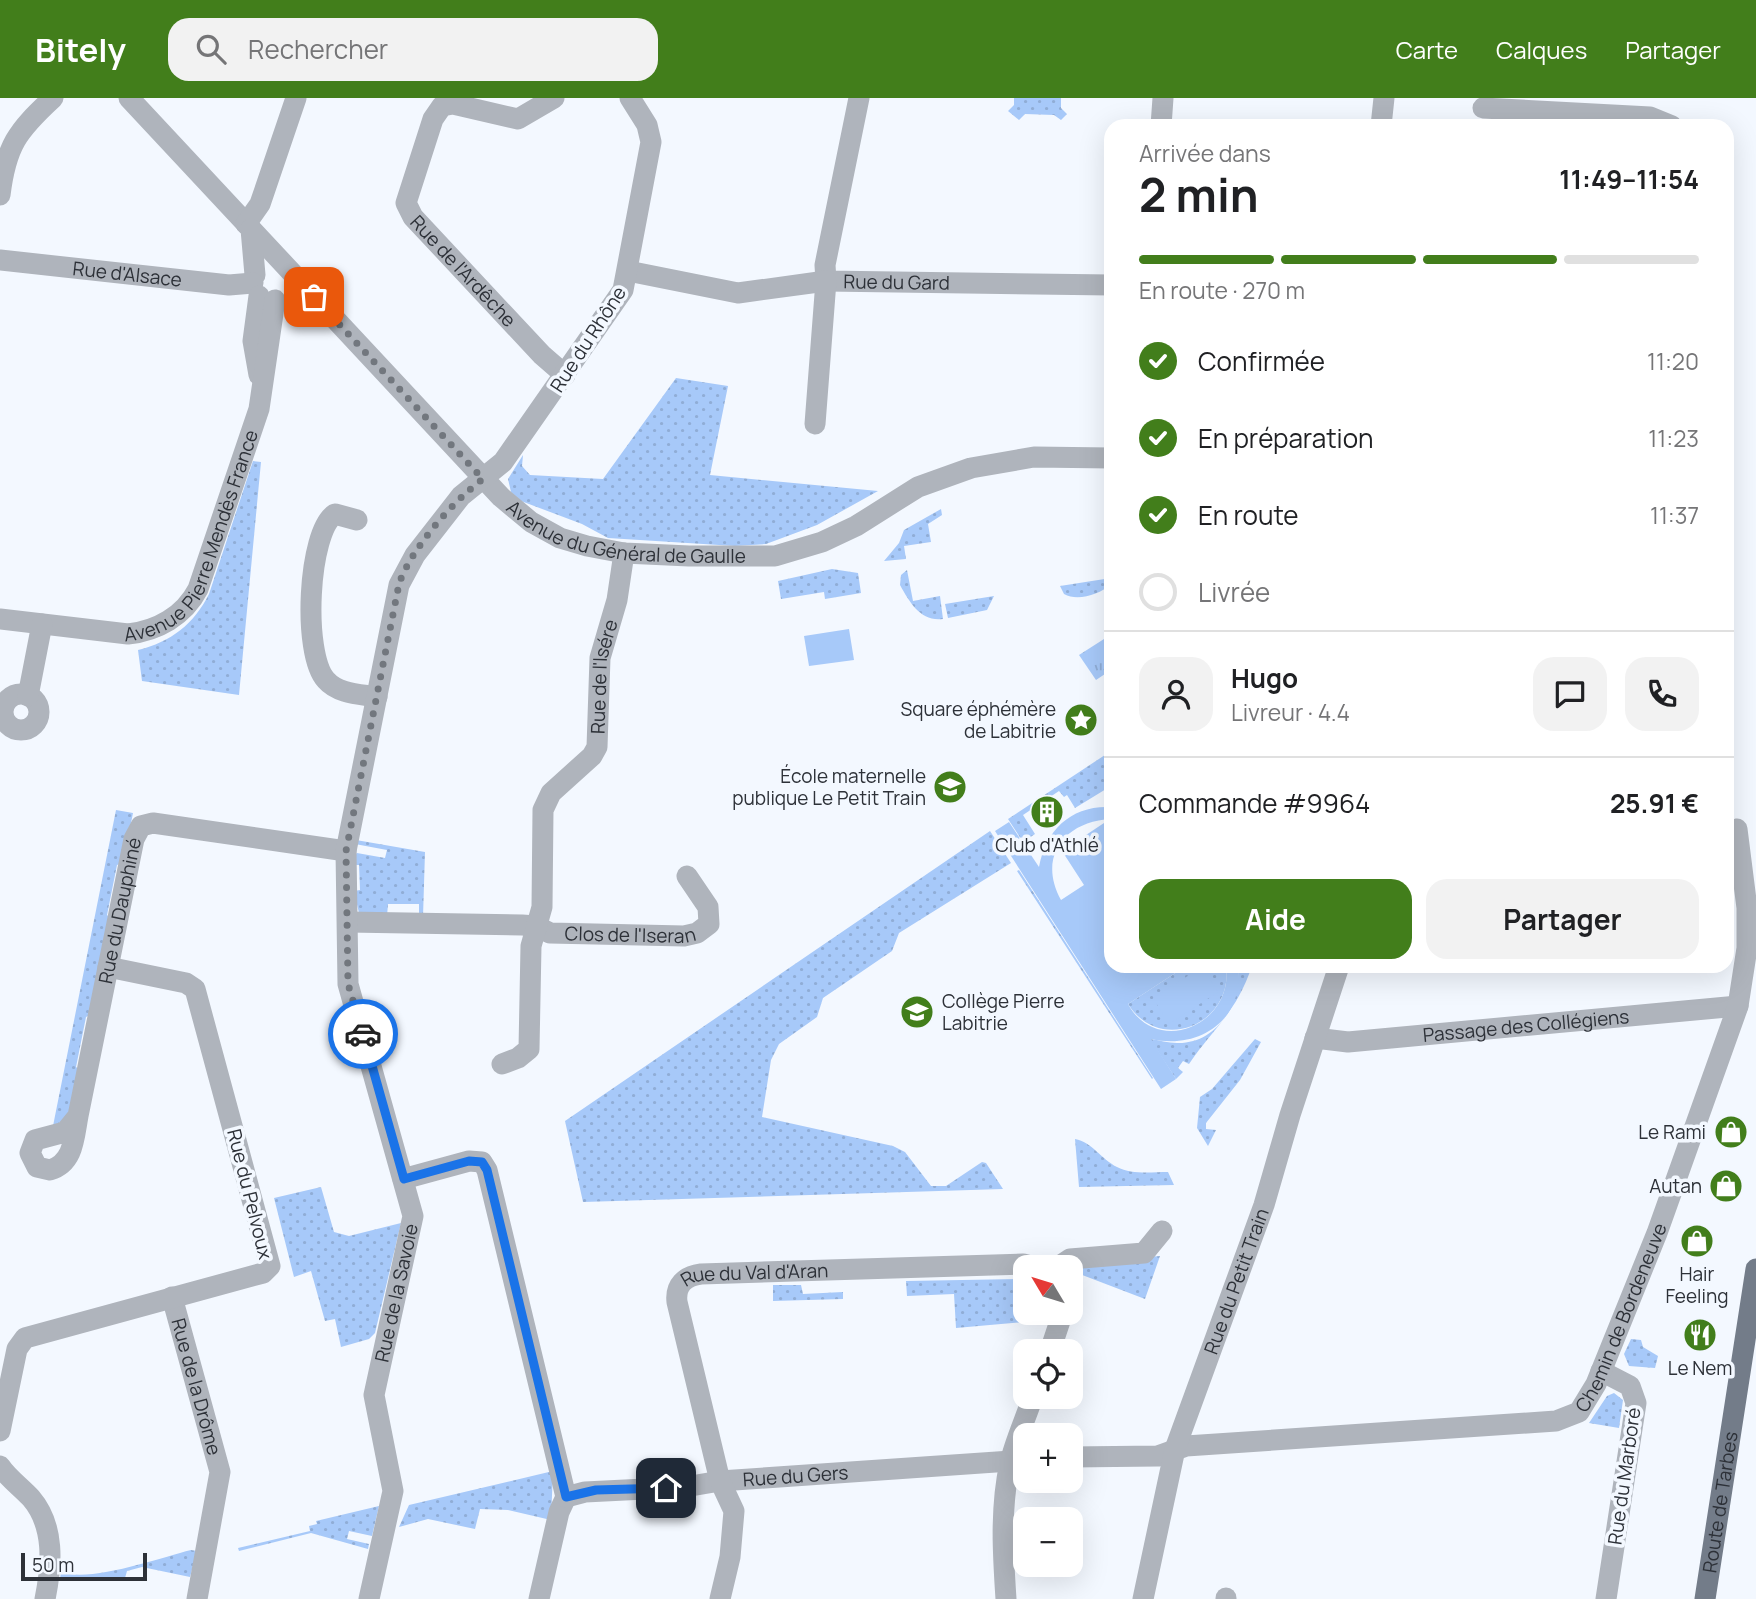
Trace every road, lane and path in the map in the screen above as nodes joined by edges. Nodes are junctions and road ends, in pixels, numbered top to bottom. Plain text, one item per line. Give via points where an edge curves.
1 (53, 98) edge
2 (129, 98) edge
3 (296, 98) edge
4 (554, 98) edge
5 (630, 98) edge
6 (859, 98) edge
7 (1163, 98) edge
8 (1384, 98) edge
9 (1482, 111) edge
10 (1162, 119) edge
11 (1382, 119) edge
12 (1655, 119) edge
13 (0, 195) edge
14 (248, 226) junction
15 (0, 260) edge
16 (288, 269) junction
17 (628, 271) junction
18 (826, 281) junction
19 (1104, 285) edge
20 (304, 286) junction
21 (265, 290) junction
22 (565, 374) junction
23 (815, 424) dead end
24 (1104, 458) edge
25 (483, 479) junction
26 (357, 520) dead end
27 (624, 553) junction
28 (0, 619) edge
29 (42, 624) junction
30 (28, 696) junction
31 (377, 697) junction
32 (2, 712) edge
33 (1740, 838) edge
34 (346, 851) junction
35 (687, 876) dead end
36 (348, 922) junction
37 (536, 926) junction
38 (108, 967) junction
39 (1337, 973) edge
40 (1738, 1006) junction
41 (1315, 1038) junction
42 (502, 1064) dead end
43 (78, 1116) dead end
44 (404, 1179) junction
45 (1162, 1231) dead end
46 (1083, 1258) edge
47 (1013, 1264) edge
48 (1756, 1269) edge
49 (172, 1297) junction
50 (1756, 1351) edge
51 (1601, 1371) junction
52 (1736, 1407) junction
53 (0, 1431) edge
54 (1175, 1449) junction
55 (1083, 1457) edge
56 (1013, 1460) edge
57 (0, 1466) edge
58 (720, 1481) junction
59 (1013, 1482) edge
60 (566, 1497) junction
61 (45, 1599) edge
62 (197, 1599) edge
63 (369, 1599) edge
64 (539, 1599) edge
65 (720, 1599) edge
66 (1006, 1599) edge
67 (1143, 1599) edge
68 (1606, 1599) edge
69 (1705, 1599) edge

1 - 13 street via 11,144
2 - 14 street, Avenue du Général de Gaulle
3 - 14 street via 260,204
4 - 22 street, Rue de l'Ardêche via 518,119 453,104 442,106 433,119 406,203 409,213 440,247
5 - 17 street, Rue du Rhône via 647,125 651,142
6 - 18 street, Rue du Gard via 825,265
7 - 10 street
8 - 11 street
9 - 12 street
14 - 16 street, Avenue du Général de Gaulle
14 - 21 street
15 - 21 street, Rue d'Alsace
16 - 20 street, Avenue du Général de Gaulle
16 - 21 street via 288,284
16 - 21 street via 269,265
17 - 18 street via 738,292
17 - 22 street, Rue du Rhône via 623,290
18 - 19 street, Rue du Gard
18 - 23 street
20 - 21 street
20 - 25 street, Avenue du Général de Gaulle
21 - 29 street, Avenue Pierre Mendès France via 253,341 263,391 198,589 189,603 167,622 137,633
22 - 25 street, Rue du Rhône via 503,462
24 - 27 street, Avenue du Général de Gaulle via 1034,457 971,468 918,487 822,542 775,556
25 - 27 street, Avenue du Général de Gaulle via 531,522 560,538
25 - 31 street, Rue de la Savoie via 461,496 405,568
26 - 31 street via 335,514 326,523 310,595 311,642 317,668 329,684
27 - 37 street, Rue de l'Isére via 620,587 600,658 597,747 554,789 543,810 542,907
28 - 29 street, Avenue Pierre Mendès France
29 - 30 street
30 - 32 street via 12,697
30 - 32 street via 39,709 31,728 11,727
31 - 34 street, Rue de la Savoie
33 - 40 street, Chemin de Bordeneuve via 1747,908
34 - 36 street, Rue de la Savoie
34 - 38 street, Rue du Dauphiné via 143,824 134,839
35 - 37 street, Clos de l'Iseran via 708,906 709,924 697,933 550,933
36 - 37 street
36 - 44 street, Rue de la Savoie via 348,984
37 - 42 street, Rue de l'Isére via 531,946 529,1049
38 - 43 street, Rue du Dauphiné
38 - 49 street, Rue du Pelvoux via 186,983 195,989 270,1259 263,1273
39 - 41 street, Rue du Petit Train
40 - 41 street, Passage des Collégiens via 1348,1042
40 - 51 street, Chemin de Bordeneuve via 1657,1233
41 - 54 street, Rue du Petit Train via 1264,1205
44 - 60 street via 469,1161 486,1167
44 - 63 street, Rue de la Savoie via 413,1216 373,1401 392,1499
45 - 46 street via 1144,1253
47 - 58 street, Rue du Val d'Aran via 687,1278 678,1286 676,1298
48 - 52 main road, Route de Tarbes
49 - 53 street, Rue du Pelvoux via 25,1338 17,1349
49 - 62 street, Rue de la Drôme via 220,1472
50 - 52 main road, Route de Tarbes
51 - 54 street, Chemin de Bordeneuve via 1583,1407 1556,1422
51 - 68 street, Rue du Marboré via 1626,1383 1636,1399
52 - 69 main road, Route de Tarbes
54 - 55 street via 1158,1456
54 - 67 street, Rue du Petit Train
56 - 58 street, Rue du Gers
57 - 61 street via 33,1500 44,1522 52,1560
58 - 60 street, Rue du Gers via 596,1490
58 - 65 street via 735,1521
59 - 66 street via 1003,1526
60 - 64 street

